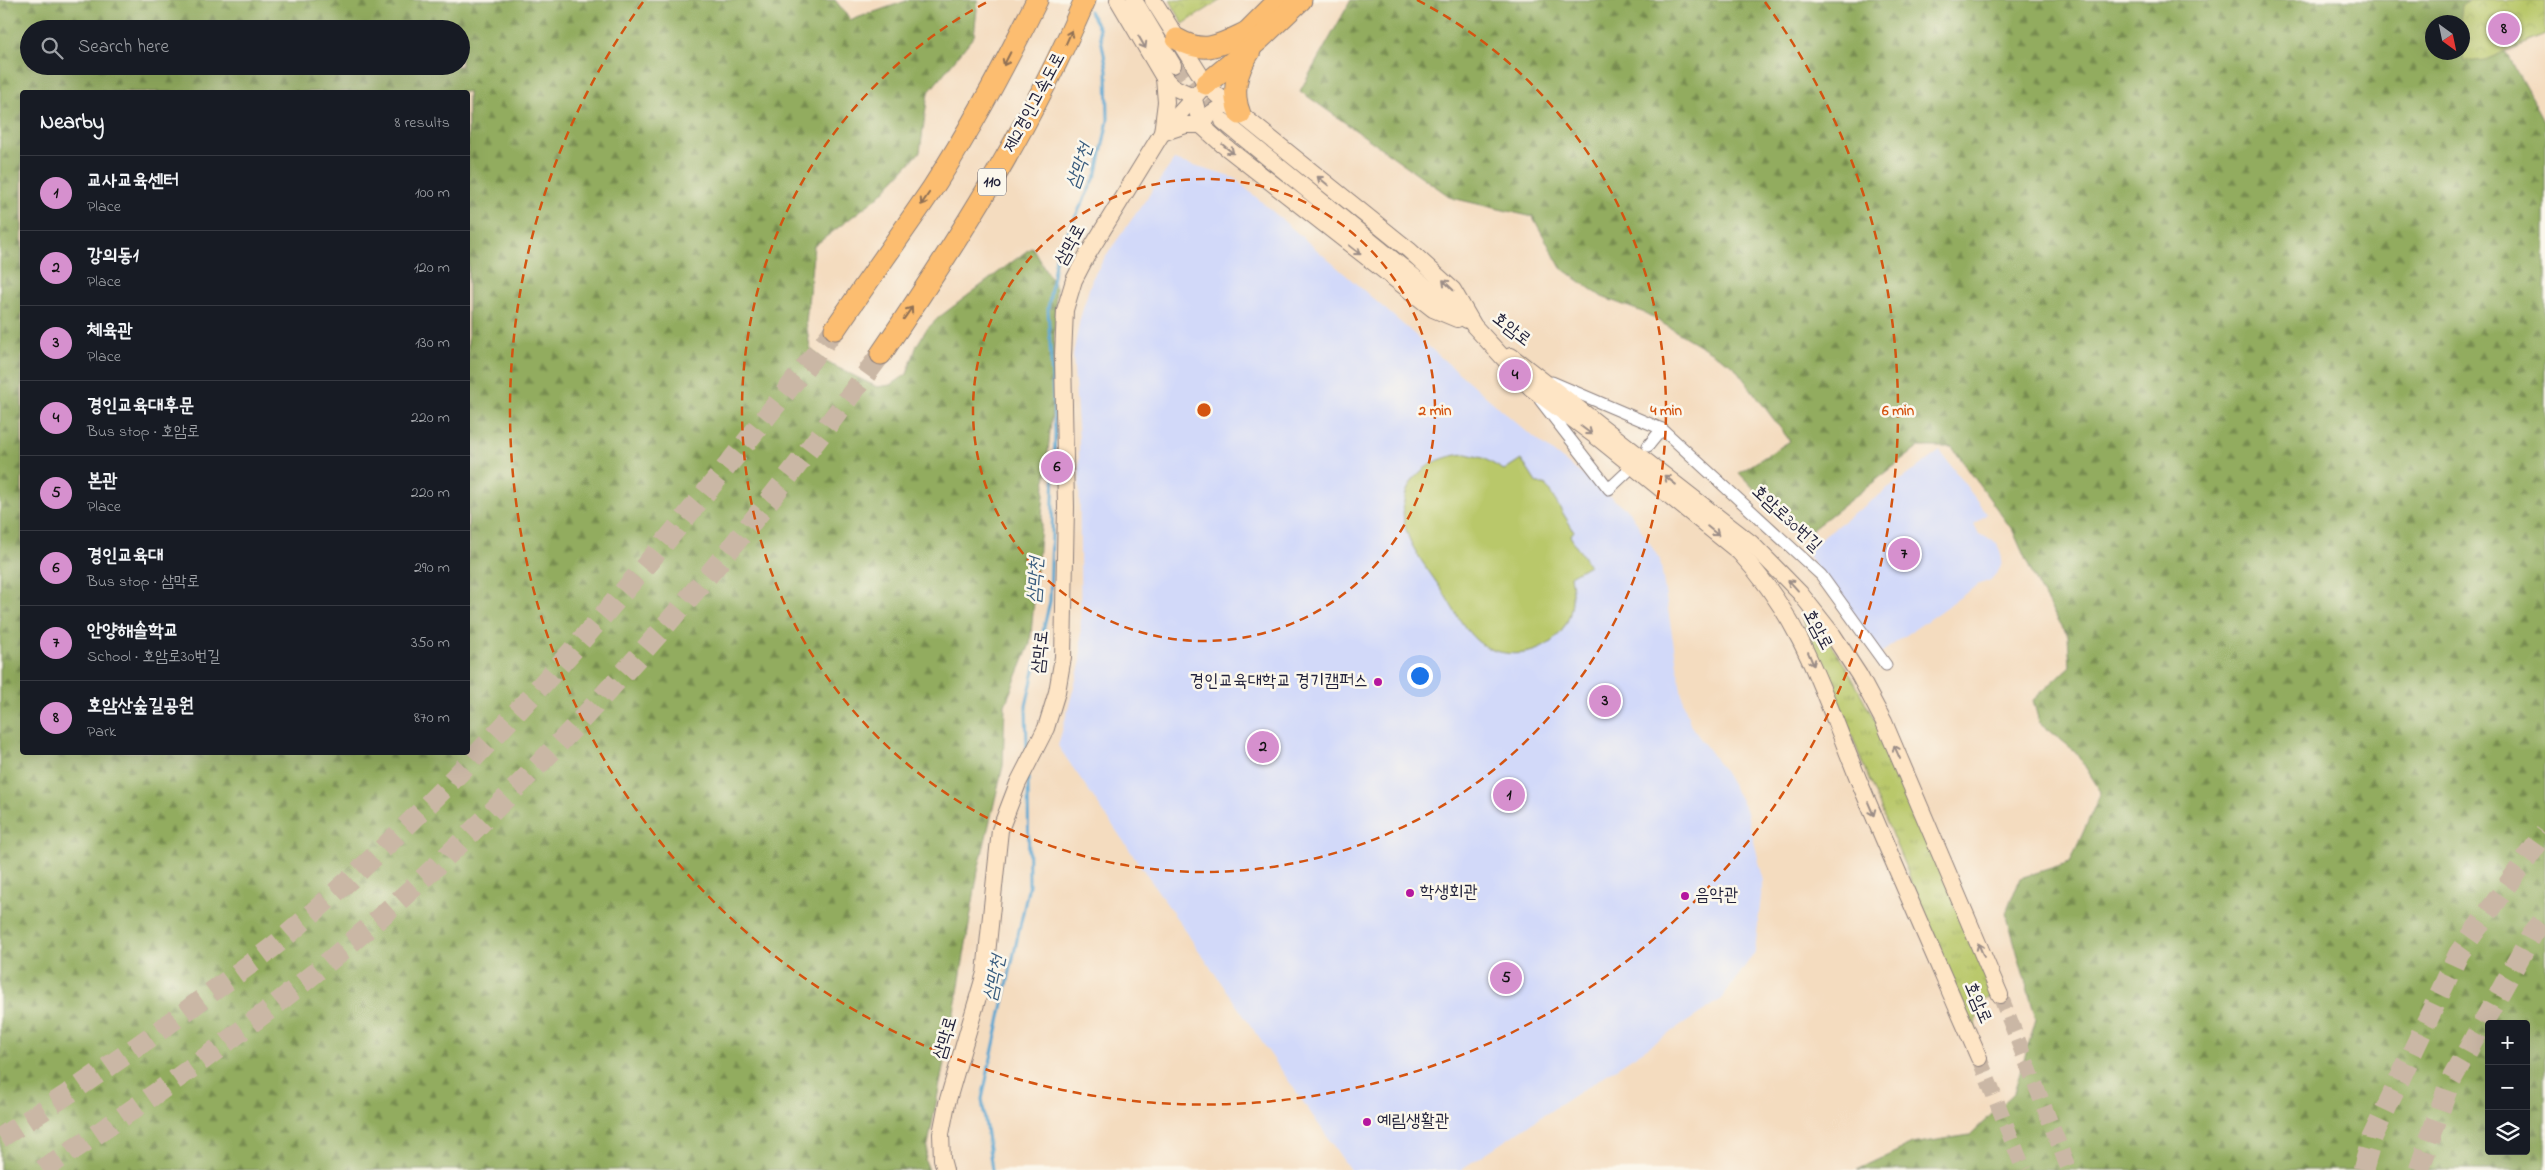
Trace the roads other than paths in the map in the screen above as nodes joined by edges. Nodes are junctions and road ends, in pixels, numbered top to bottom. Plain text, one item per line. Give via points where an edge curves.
1 (1036, 0) edge
2 (1085, 0) edge
3 (1118, 0) edge
4 (1134, 0) edge
5 (1152, 0) edge
6 (1279, 0) edge
7 (1301, 0) edge
8 (1253, 36) junction
9 (1177, 39) junction
10 (1189, 57) junction
11 (1155, 64) junction
12 (1169, 72) junction
13 (1199, 90) junction
14 (1230, 113) junction
15 (1201, 126) junction
16 (1162, 132) junction
17 (1474, 326) junction
18 (835, 329) tunnel mouth
19 (881, 354) tunnel mouth
20 (1535, 382) junction
21 (1662, 429) junction
22 (1648, 446) dead end
23 (1627, 472) dead end
24 (1886, 666) dead end
25 (2000, 995) tunnel mouth
26 (1979, 1058) tunnel mouth
27 (945, 1170) edge

1 -> 18 highway via 983,104 943,172
19 -> 2 highway, 제2경인고속도로 / 110 via 1006,159 1041,95
3 -> 11 main road
4 - 12 main road
5 - 9 main road
6 - 8 highway
7 - 8 highway
8 - 9 highway via 1206,48 1189,46
8 - 13 highway via 1224,55
8 - 14 highway via 1238,74 1236,98
9 - 10 main road
10 - 11 main road via 1178,68
10 - 13 main road
11 - 12 main road
12 - 13 main road via 1173,87
12 - 16 main road
13 - 14 main road, 호암로
13 - 15 main road
13 - 16 main road, 삼막로
14 - 15 main road via 1210,114
14 - 17 main road, 호암로 via 1409,250 1453,290
15 - 16 main road via 1186,125
15 -> 17 main road, 호암로 via 1433,309
16 - 27 main road, 삼막로 via 1086,257 1074,280 1065,310 1063,657 1046,728 1018,783 1000,830 986,973 947,1103 941,1134
17 - 20 main road, 호암로
20 - 21 street, 호암로30번길
20 - 23 street via 1610,489
25 -> 20 main road, 호암로 via 1884,722 1833,635 1800,593 1751,543
20 -> 26 main road, 호암로 via 1598,438 1739,552 1758,572 1780,604 1805,645 1859,780
21 - 22 street
21 - 24 street, 호암로30번길 via 1821,575

